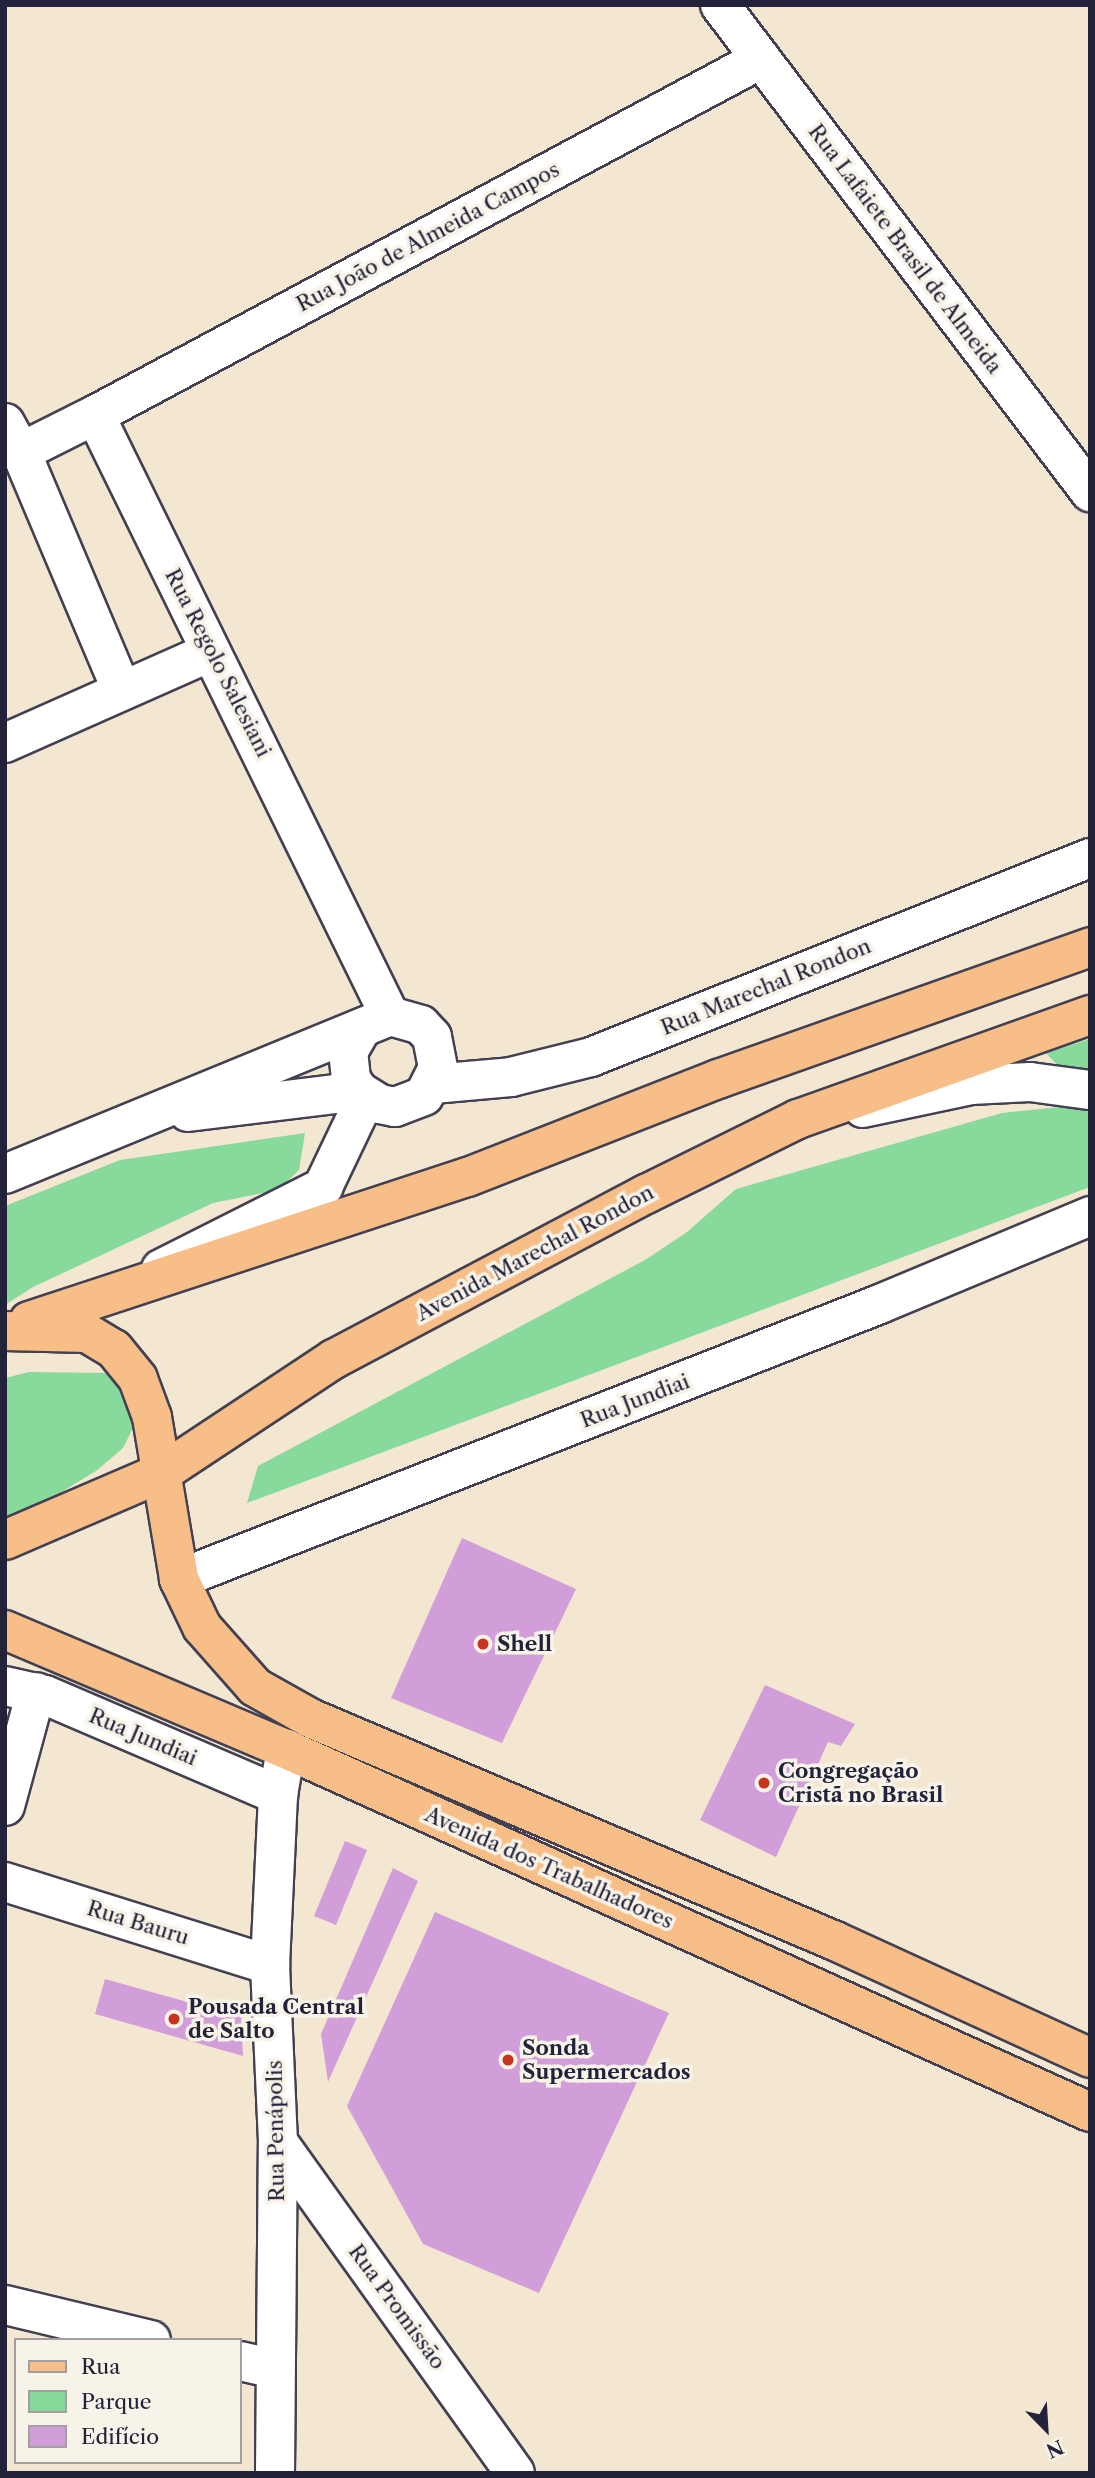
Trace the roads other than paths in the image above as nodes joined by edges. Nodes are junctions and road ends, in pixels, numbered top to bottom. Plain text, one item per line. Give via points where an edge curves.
1 (720, 5) edge
2 (761, 59) junction
3 (95, 415) junction
4 (13, 437) edge
5 (1090, 492) edge
6 (210, 652) junction
7 (122, 691) junction
8 (5, 743) edge
9 (1090, 858) edge
10 (1090, 947) edge
11 (1090, 1015) edge
12 (376, 1022) junction
13 (433, 1083) junction
14 (1090, 1090) edge
15 (362, 1094) junction
16 (148, 1116) junction
17 (799, 1119) junction
18 (5, 1174) edge
19 (1090, 1216) edge
20 (130, 1287) junction
21 (5, 1329) edge
22 (163, 1472) junction
23 (5, 1540) edge
24 (179, 1579) junction
25 (5, 1630) edge
26 (21, 1689) edge
27 (286, 1749) junction
28 (278, 1795) junction
29 (5, 1807) edge
30 (5, 1882) edge
31 (270, 1965) junction
32 (1090, 2058) edge
33 (1090, 2112) edge
34 (278, 2142) junction
35 (5, 2305) edge
36 (143, 2338) edge
37 (257, 2365) edge
38 (275, 2473) edge
39 (515, 2473) edge

1 - 2 street, Rua Lafaiete Brasil de Almeida
2 - 3 street, Rua João de Almeida Campos
2 - 5 street, Rua Lafaiete Brasil de Almeida
3 - 4 street
3 - 6 street, Rua Regolo Salesiani
4 - 7 street
6 - 7 street
6 - 12 street, Rua Regolo Salesiani
7 - 8 street
9 - 13 street, Rua Marechal Rondon via 591,1057 511,1077
10 - 20 main road via 718,1079 468,1177
11 - 17 main road, Avenida Marechal Rondon
12 - 13 street via 414,1021 432,1037 438,1052
12 - 15 street via 348,1052 351,1079
12 - 16 street
13 - 15 street via 424,1096 395,1107
14 - 17 street via 1030,1082 971,1085
15 - 16 street
15 - 20 street via 323,1187 204,1244
16 - 18 street
17 - 22 main road, Avenida Marechal Rondon via 646,1194 334,1359
19 - 24 street, Rua Jundiai via 880,1304
20 - 21 main road
21 - 22 main road, Avenida dos Trabalhadores via 87,1333 114,1349 138,1379 152,1417
22 - 23 main road, Avenida Marechal Rondon
22 - 24 main road, Avenida dos Trabalhadores
24 - 32 main road, Avenida dos Trabalhadores via 202,1627 255,1686 310,1718 835,1941
25 - 27 main road, Avenida dos Trabalhadores
26 - 28 street, Rua Jundiai
26 - 29 street
27 - 28 street, Rua Penápolis
27 - 33 main road, Avenida dos Trabalhadores
28 - 31 street, Rua Penápolis
30 - 31 street, Rua Bauru
31 - 34 street, Rua Penápolis
34 - 37 street, Rua Penápolis
34 - 39 street, Rua Promissão
35 - 36 street
37 - 38 street, Rua Penápolis

